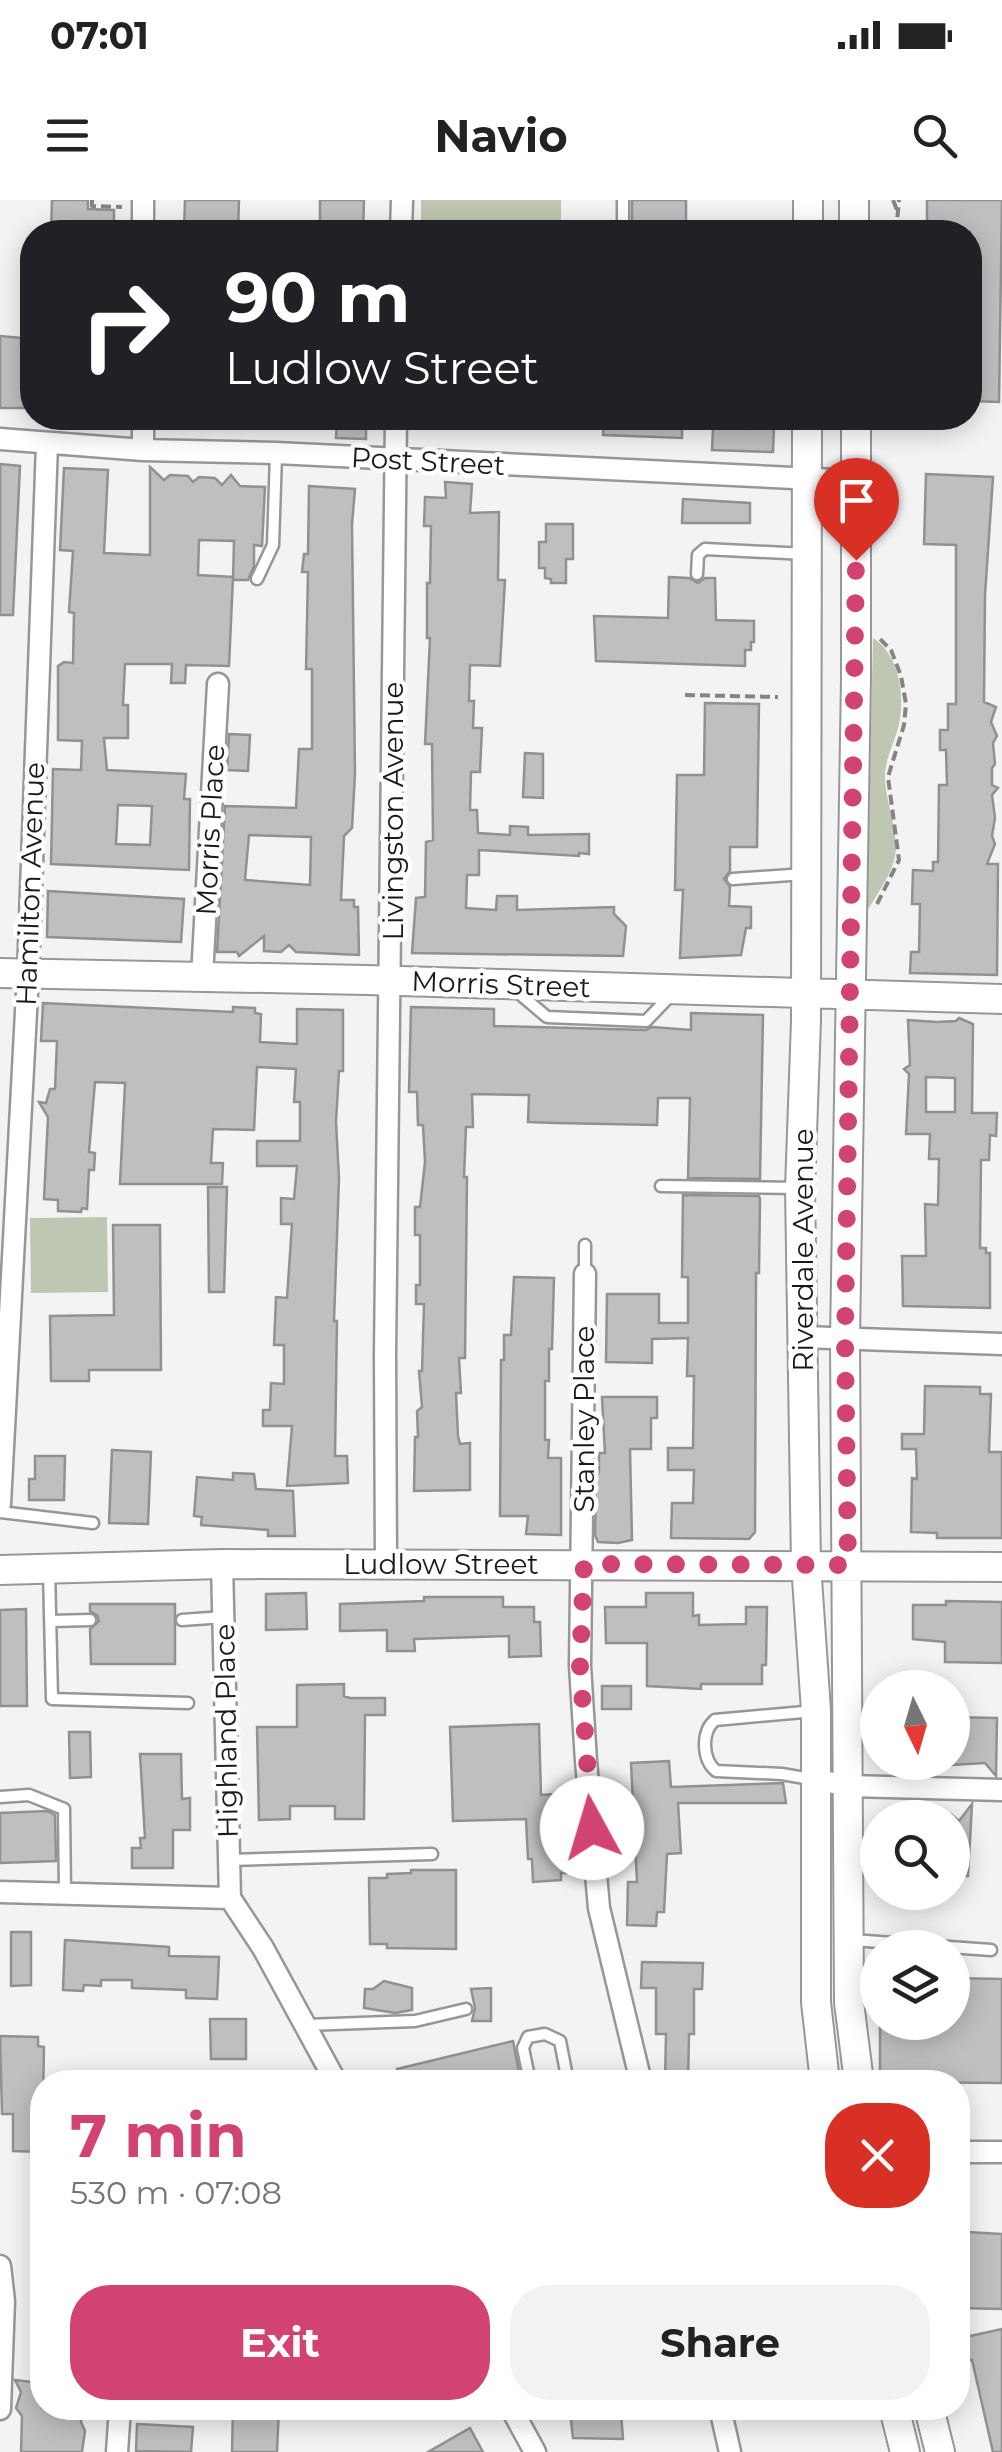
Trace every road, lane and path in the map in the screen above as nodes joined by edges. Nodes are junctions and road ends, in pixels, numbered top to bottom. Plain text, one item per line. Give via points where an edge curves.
1 (92, 200) edge
2 (122, 208) dead end
3 (144, 430) edge
4 (396, 430) edge
5 (807, 430) edge
6 (856, 430) edge
7 (0, 439) edge
8 (47, 444) junction
9 (144, 450) junction
10 (276, 453) junction
11 (396, 460) junction
12 (807, 479) junction
13 (856, 482) junction
14 (807, 554) junction
15 (698, 574) dead end
16 (257, 579) dead end
17 (875, 634) dead end
18 (218, 684) dead end
19 (685, 695) dead end
20 (778, 696) dead end
21 (806, 874) junction
22 (733, 879) dead end
23 (874, 913) dead end
24 (14, 974) edge
25 (202, 977) junction
26 (391, 981) junction
27 (806, 994) junction
28 (850, 995) junction
29 (1002, 999) edge
30 (661, 1186) dead end
31 (800, 1188) junction
32 (585, 1246) dead end
33 (585, 1274) joint
34 (803, 1337) junction
35 (845, 1339) junction
36 (4, 1340) edge
37 (1002, 1344) edge
38 (3, 1383) edge
39 (0, 1508) edge
40 (93, 1523) dead end
41 (222, 1564) junction
42 (386, 1564) junction
43 (584, 1564) junction
44 (806, 1564) junction
45 (848, 1565) junction
46 (1002, 1567) edge
47 (49, 1569) junction
48 (0, 1570) edge
49 (224, 1617) junction
50 (90, 1620) dead end
51 (182, 1620) dead end
52 (50, 1621) junction
53 (188, 1704) dead end
54 (816, 1711) junction
55 (817, 1780) junction
56 (850, 1786) junction
57 (1002, 1790) edge
58 (0, 1797) edge
59 (432, 1854) dead end
60 (229, 1860) junction
61 (0, 1892) edge
62 (65, 1894) junction
63 (230, 1898) junction
64 (850, 1940) junction
65 (991, 1950) dead end
66 (466, 2009) dead end
67 (304, 2025) junction
68 (329, 2070) edge
69 (527, 2070) edge
70 (566, 2070) edge
71 (638, 2070) edge
72 (824, 2070) edge
73 (858, 2070) edge
74 (970, 2152) edge
75 (1002, 2152) edge
76 (0, 2266) edge
77 (2, 2323) edge
78 (0, 2409) edge
79 (119, 2420) edge
80 (518, 2420) edge
81 (723, 2420) edge
82 (897, 2420) edge
83 (932, 2420) edge
84 (117, 2452) edge
85 (535, 2452) edge
86 (730, 2452) edge
87 (905, 2452) edge
88 (940, 2452) edge

1 - 2 path via 92,206
3 - 9 street
4 - 11 street, Livingston Avenue
5 - 12 main road, Riverdale Avenue
6 - 13 main road, Riverdale Avenue
7 - 8 street, Post Street
8 - 9 street, Post Street
8 - 24 street, Hamilton Avenue
9 - 10 street, Post Street
10 - 11 street, Post Street
10 - 16 lane via 272,545
11 - 12 street, Post Street
11 - 26 street, Livingston Avenue
12 - 13 street, Post Street
12 - 14 main road, Riverdale Avenue
13 - 28 main road, Riverdale Avenue
14 - 15 lane via 705,548
14 - 21 main road, Riverdale Avenue
17 - 23 path via 892,650 906,704 888,777 899,860
18 - 25 street, Morris Place
19 - 20 path
21 - 22 lane
21 - 27 main road, Riverdale Avenue
24 - 25 main road, Morris Street
24 - 36 street, Hamilton Avenue
25 - 26 main road, Morris Street
26 - 27 main road, Morris Street
26 - 42 street, Livingston Avenue
27 - 28 main road, Morris Street
27 - 31 main road, Riverdale Avenue
28 - 29 main road, Morris Street
28 - 35 main road, Riverdale Avenue
30 - 31 lane
31 - 34 main road, Riverdale Avenue
32 - 33 lane
33 - 43 street, Stanley Place
34 - 35 street
34 - 44 main road, Riverdale Avenue
35 - 37 street
35 - 45 main road, Riverdale Avenue
36 - 38 street, Hamilton Avenue
38 - 39 street, Hamilton Avenue
39 - 40 lane
41 - 42 main road, Ludlow Street
41 - 47 main road, Ludlow Street
41 - 49 street, Highland Place
42 - 43 main road, Ludlow Street
43 - 44 main road, Ludlow Street
43 - 71 street, Stanley Place via 580,1666 594,1869
44 - 45 main road, Ludlow Street
44 - 54 main road, Riverdale Avenue
45 - 46 main road, Ludlow Street
45 - 56 main road, Riverdale Avenue
47 - 48 main road, Ludlow Street
47 - 52 lane
49 - 51 lane
49 - 60 street, Highland Place
50 - 52 lane
52 - 53 lane via 52,1699
54 - 55 main road, Riverdale Avenue
54 - 55 lane via 716,1720 706,1733 706,1756 716,1772
55 - 56 street
55 - 72 main road, Riverdale Avenue via 816,2002
56 - 57 street
56 - 64 main road, Riverdale Avenue
58 - 62 lane via 29,1796 64,1809
59 - 60 lane
60 - 63 street, Highland Place
61 - 62 street
62 - 63 street
63 - 67 street
64 - 65 lane
64 - 73 main road, Riverdale Avenue
66 - 67 lane via 414,2021
67 - 68 street
69 - 70 lane via 522,2048 528,2038 545,2034 560,2040
74 - 75 street
76 - 77 street
77 - 78 street
79 - 84 street
80 - 85 street
81 - 86 street
82 - 87 main road
83 - 88 main road

